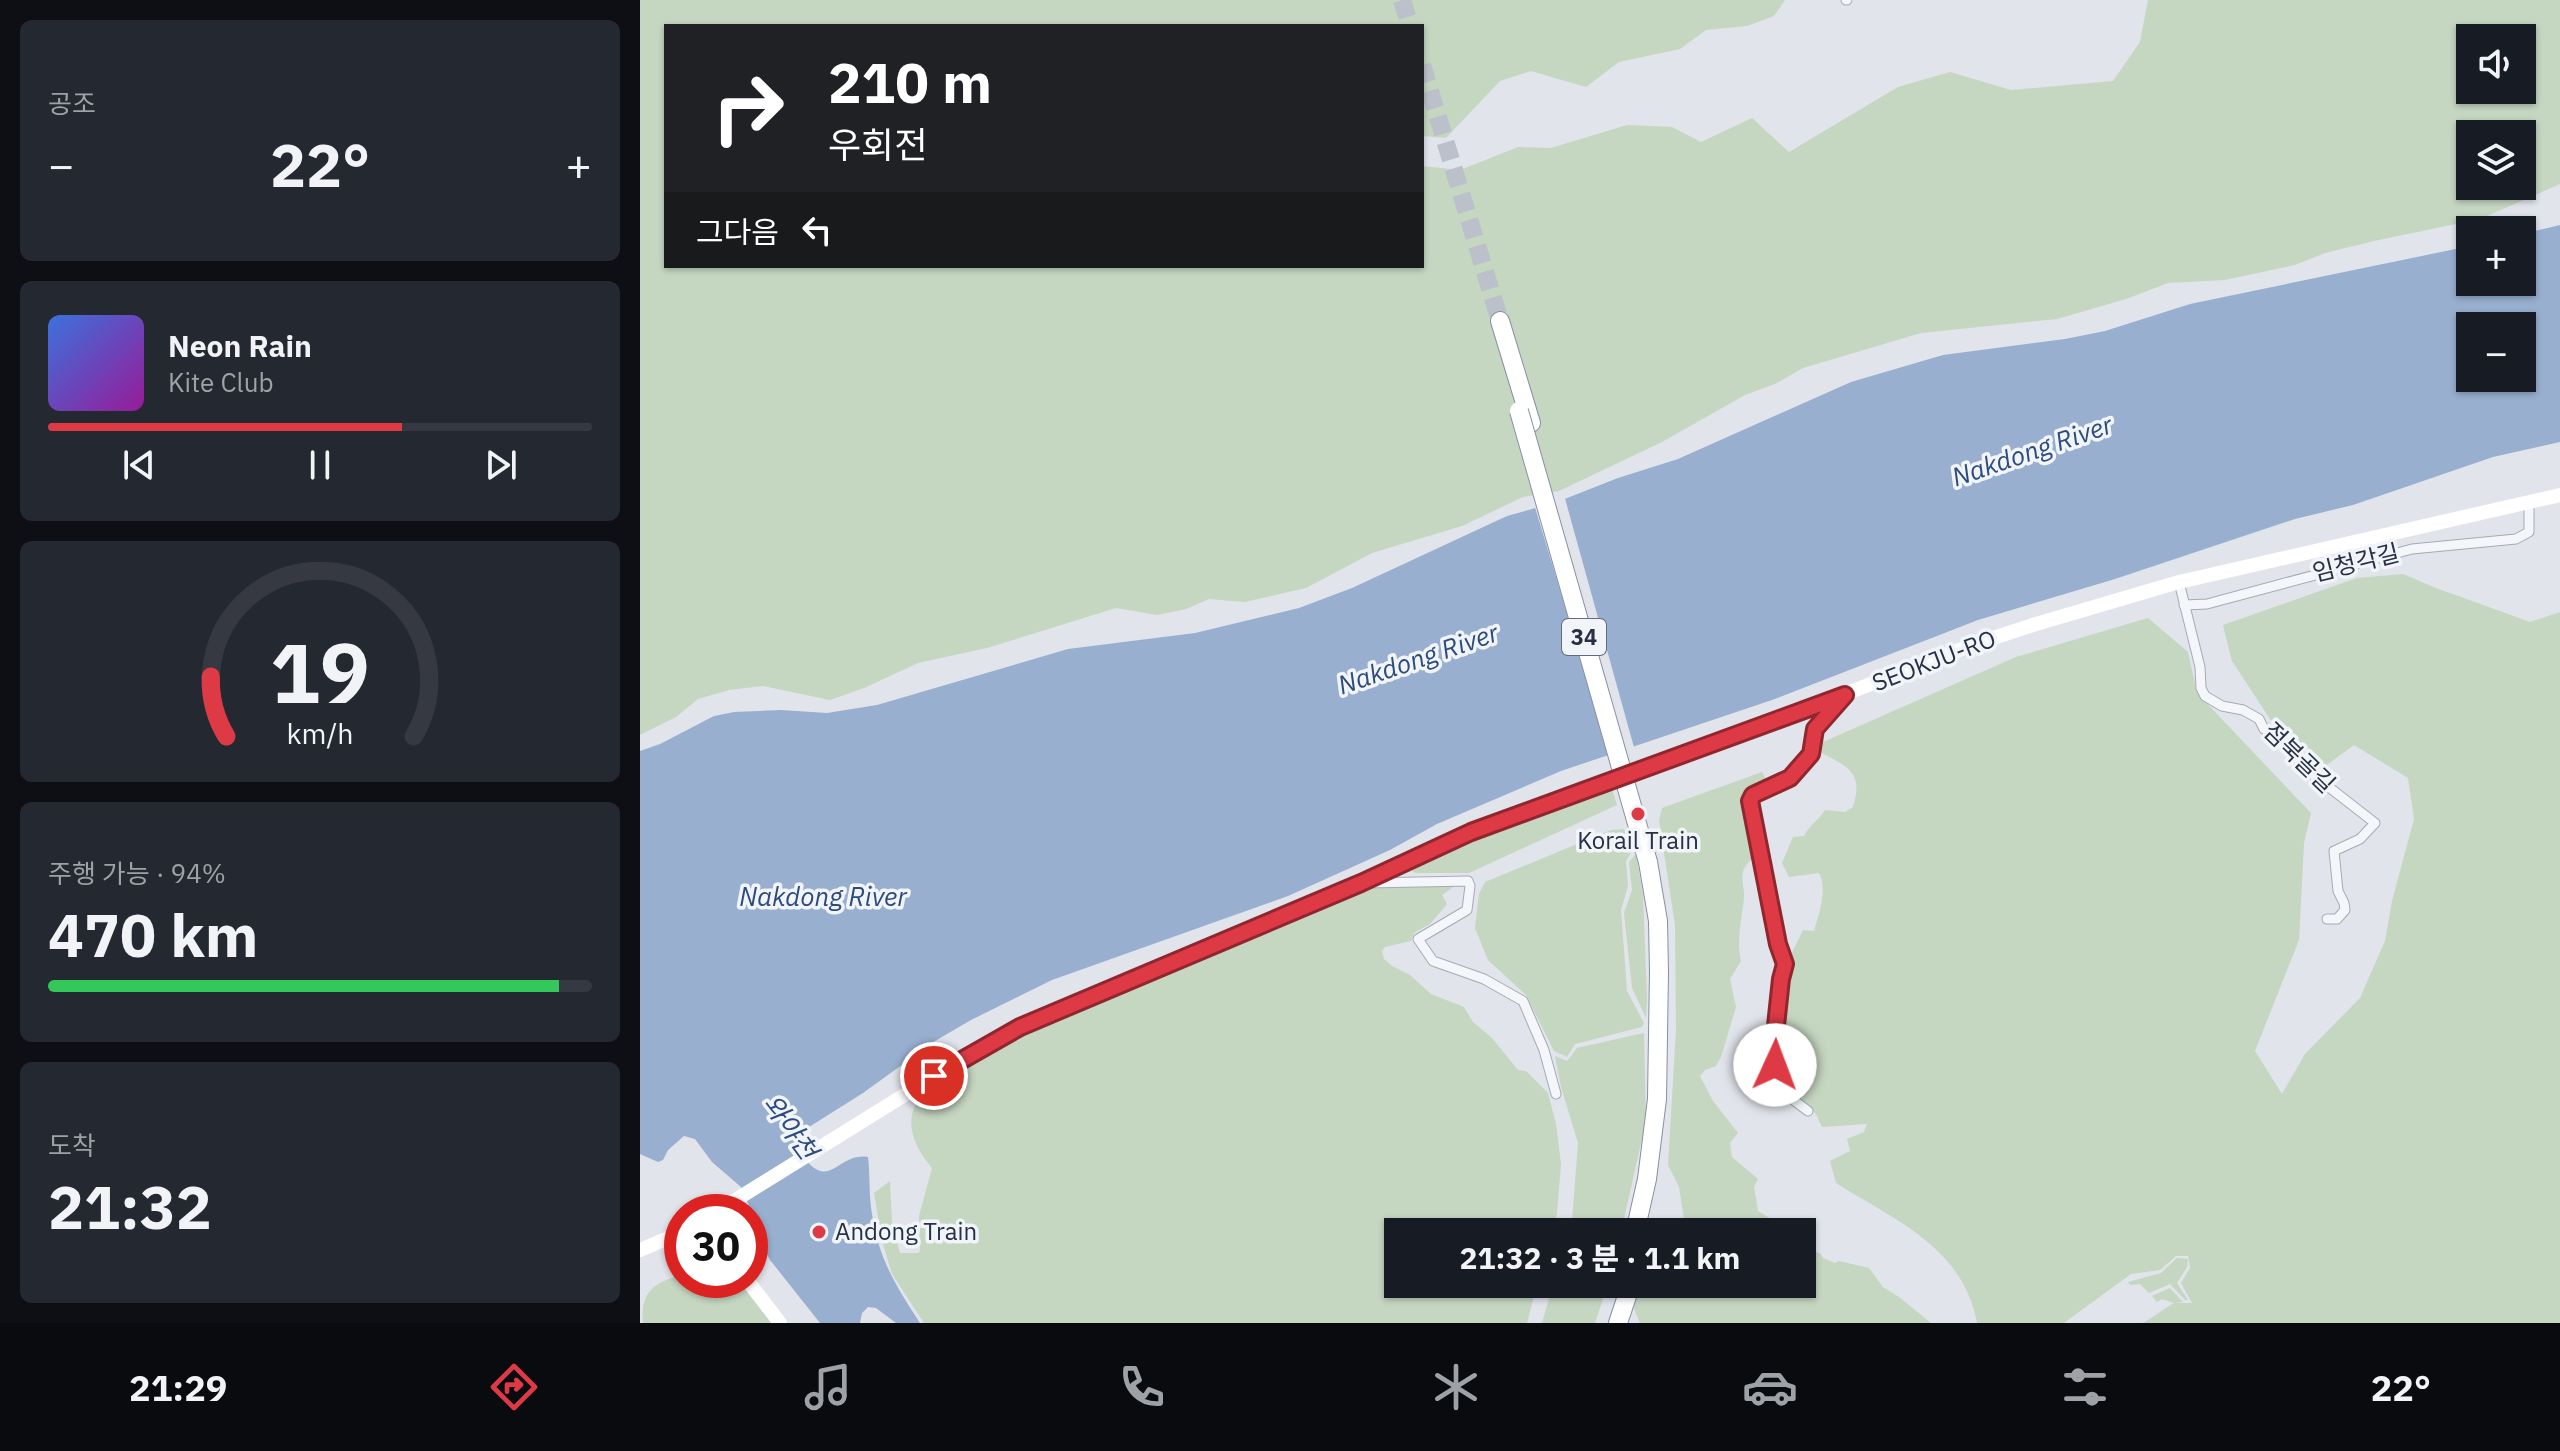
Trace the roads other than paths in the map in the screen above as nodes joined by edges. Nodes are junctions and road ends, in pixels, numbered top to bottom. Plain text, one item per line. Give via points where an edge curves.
1 (1496, 322) tunnel mouth
2 (2560, 495) edge
3 (2529, 501) junction
4 (2179, 582) junction
5 (2184, 605) junction
6 (1845, 695) junction
7 (1653, 863) junction
8 (1361, 883) junction
9 (2327, 919) dead end
10 (1556, 1094) dead end
11 (1808, 1111) dead end
12 (750, 1194) edge
13 (1638, 1218) edge
14 (1648, 1218) edge
15 (662, 1241) edge
16 (640, 1250) edge
17 (761, 1298) edge
18 (1617, 1298) edge
19 (1626, 1298) edge
20 (780, 1323) edge
21 (1609, 1323) edge
22 (1618, 1323) edge

1 - 7 highway, 34, bridge
2 - 3 street, SEOKJU-RO
3 - 4 street, SEOKJU-RO
3 - 5 street, 임청각길 via 2529,532 2516,539 2412,549 2207,604
4 - 5 street, 점북골길
4 - 6 street, SEOKJU-RO via 1972,645
5 - 9 street, 점북골길 via 2205,696 2259,719 2303,767 2375,823 2360,839 2334,851 2345,910 2337,919
6 - 8 street, SEOKJU-RO via 1486,826
6 - 11 street via 1815,729 1811,754 1790,778 1750,801 1785,964 1775,1035 1776,1087
7 - 13 highway, 34 via 1659,972 1657,1099
7 - 14 highway, 34 via 1664,908 1668,967 1667,1096
8 - 10 street via 1468,881 1467,910 1418,939 1433,961 1484,979 1523,1001
8 - 12 street, SEOKJU-RO via 1020,1027
15 - 16 street
17 - 20 street
18 - 21 highway
19 - 22 highway

